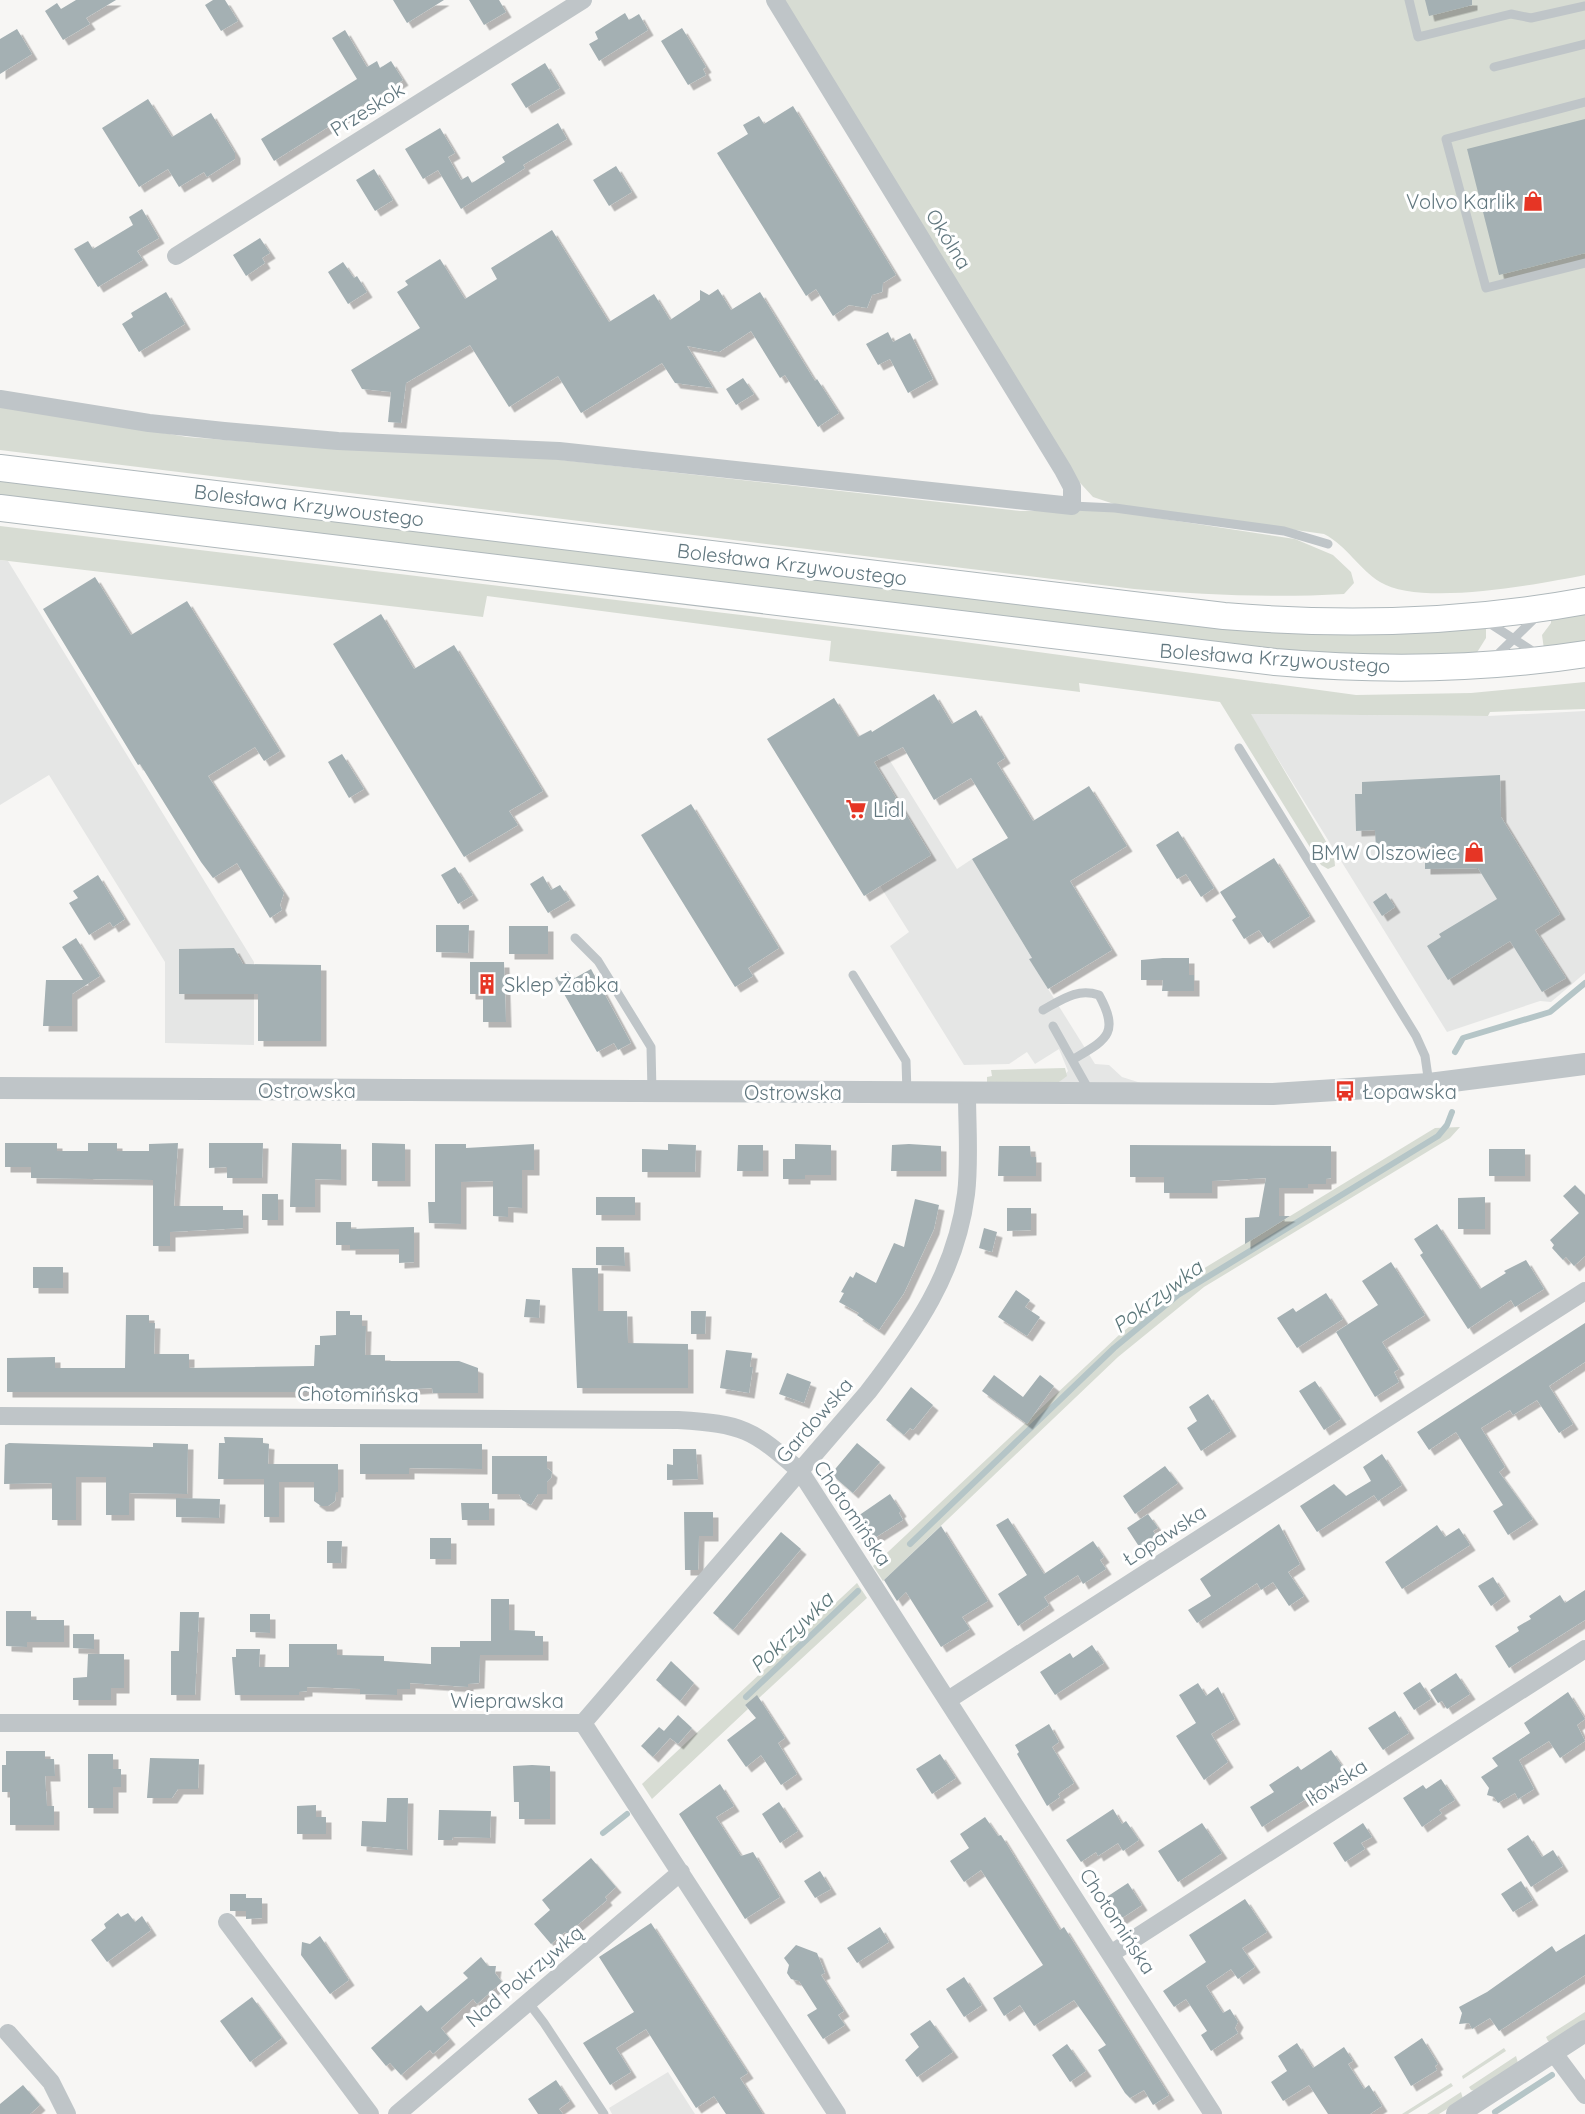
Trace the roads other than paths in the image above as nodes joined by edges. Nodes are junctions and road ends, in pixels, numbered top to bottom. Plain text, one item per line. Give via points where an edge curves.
1 (582, 0) edge
2 (775, 0) edge
3 (1408, 0) edge
4 (1585, 6) edge
5 (1585, 44) edge
6 (1494, 67) dead end
7 (1585, 102) edge
8 (176, 256) dead end
9 (1585, 263) edge
10 (0, 399) edge
11 (0, 468) edge
12 (1072, 506) junction
13 (0, 508) edge
14 (1328, 544) dead end
15 (1585, 601) edge
16 (1552, 607) junction
17 (1464, 618) junction
18 (1513, 639) junction
19 (1573, 656) edge
20 (1485, 664) junction
21 (1239, 748) dead end
22 (575, 938) dead end
23 (853, 975) dead end
24 (1043, 1010) dead end
25 (1053, 1026) dead end
26 (1072, 1060) junction
27 (1585, 1064) edge
28 (1429, 1084) junction
29 (0, 1088) edge
30 (652, 1092) junction
31 (908, 1093) junction
32 (967, 1093) junction
33 (1091, 1094) junction
34 (1585, 1291) edge
35 (0, 1416) edge
36 (800, 1471) junction
37 (1585, 1649) edge
38 (948, 1700) junction
39 (0, 1723) edge
40 (583, 1723) junction
41 (681, 1872) junction
42 (226, 1922) dead end
43 (1112, 1953) junction
44 (528, 2002) junction
45 (1585, 2031) edge
46 (8, 2033) dead end
47 (1554, 2052) junction
48 (1585, 2095) edge
49 (67, 2114) edge
50 (370, 2114) edge
51 (396, 2114) edge
52 (604, 2114) edge
53 (837, 2114) edge
54 (1213, 2114) edge
55 (1457, 2114) edge

1 - 8 street, Przeskok
2 - 12 street, Okólna via 1063,470 1072,487
3 - 4 lane via 1418,37 1511,14 1531,18
5 - 6 lane
7 - 9 lane via 1446,139 1486,288
10 - 12 street via 224,431 338,441 559,451
11 - 17 main road, Bolesława Krzywoustego via 1190,612 1319,622
12 - 14 lane via 1115,508 1284,531
13 - 20 main road, Bolesława Krzywoustego via 1245,659 1376,668
15 - 16 main road, Bolesława Krzywoustego
16 - 17 main road, Bolesława Krzywoustego
16 - 18 lane via 1535,617
17 - 18 lane via 1482,619
18 - 19 lane via 1539,655
18 - 20 lane
19 - 20 main road, Bolesława Krzywoustego
21 - 28 lane via 1416,1036 1425,1056
22 - 30 lane via 598,961 651,1047
23 - 31 lane via 906,1061
24 - 26 lane via 1076,992 1100,995 1110,1015 1110,1029 1104,1040
25 - 26 lane
26 - 33 lane
27 - 28 street, Ostrowska
28 - 33 street, Ostrowska via 1273,1094
29 - 30 street, Ostrowska
30 - 31 street, Ostrowska
31 - 32 street, Ostrowska
32 - 33 street, Ostrowska
32 - 36 street, Gardowska via 966,1193 950,1259 934,1298 896,1356
34 - 38 street, Łopawska
35 - 36 street, Chotomińska via 714,1422 744,1429 763,1439
36 - 38 street, Chotomińska
36 - 40 street, Gardowska
37 - 43 street, Iłowska
38 - 43 street, Chotomińska
39 - 40 street, Wieprawska
40 - 41 street, Wieprawska
41 - 44 street, Nad Pokrzywką
41 - 53 street, Wieprawska
42 - 50 street
43 - 54 street, Chotomińska
44 - 51 street, Nad Pokrzywką
44 - 52 lane
45 - 47 street
46 - 49 street via 51,2082
47 - 48 street
47 - 55 street

